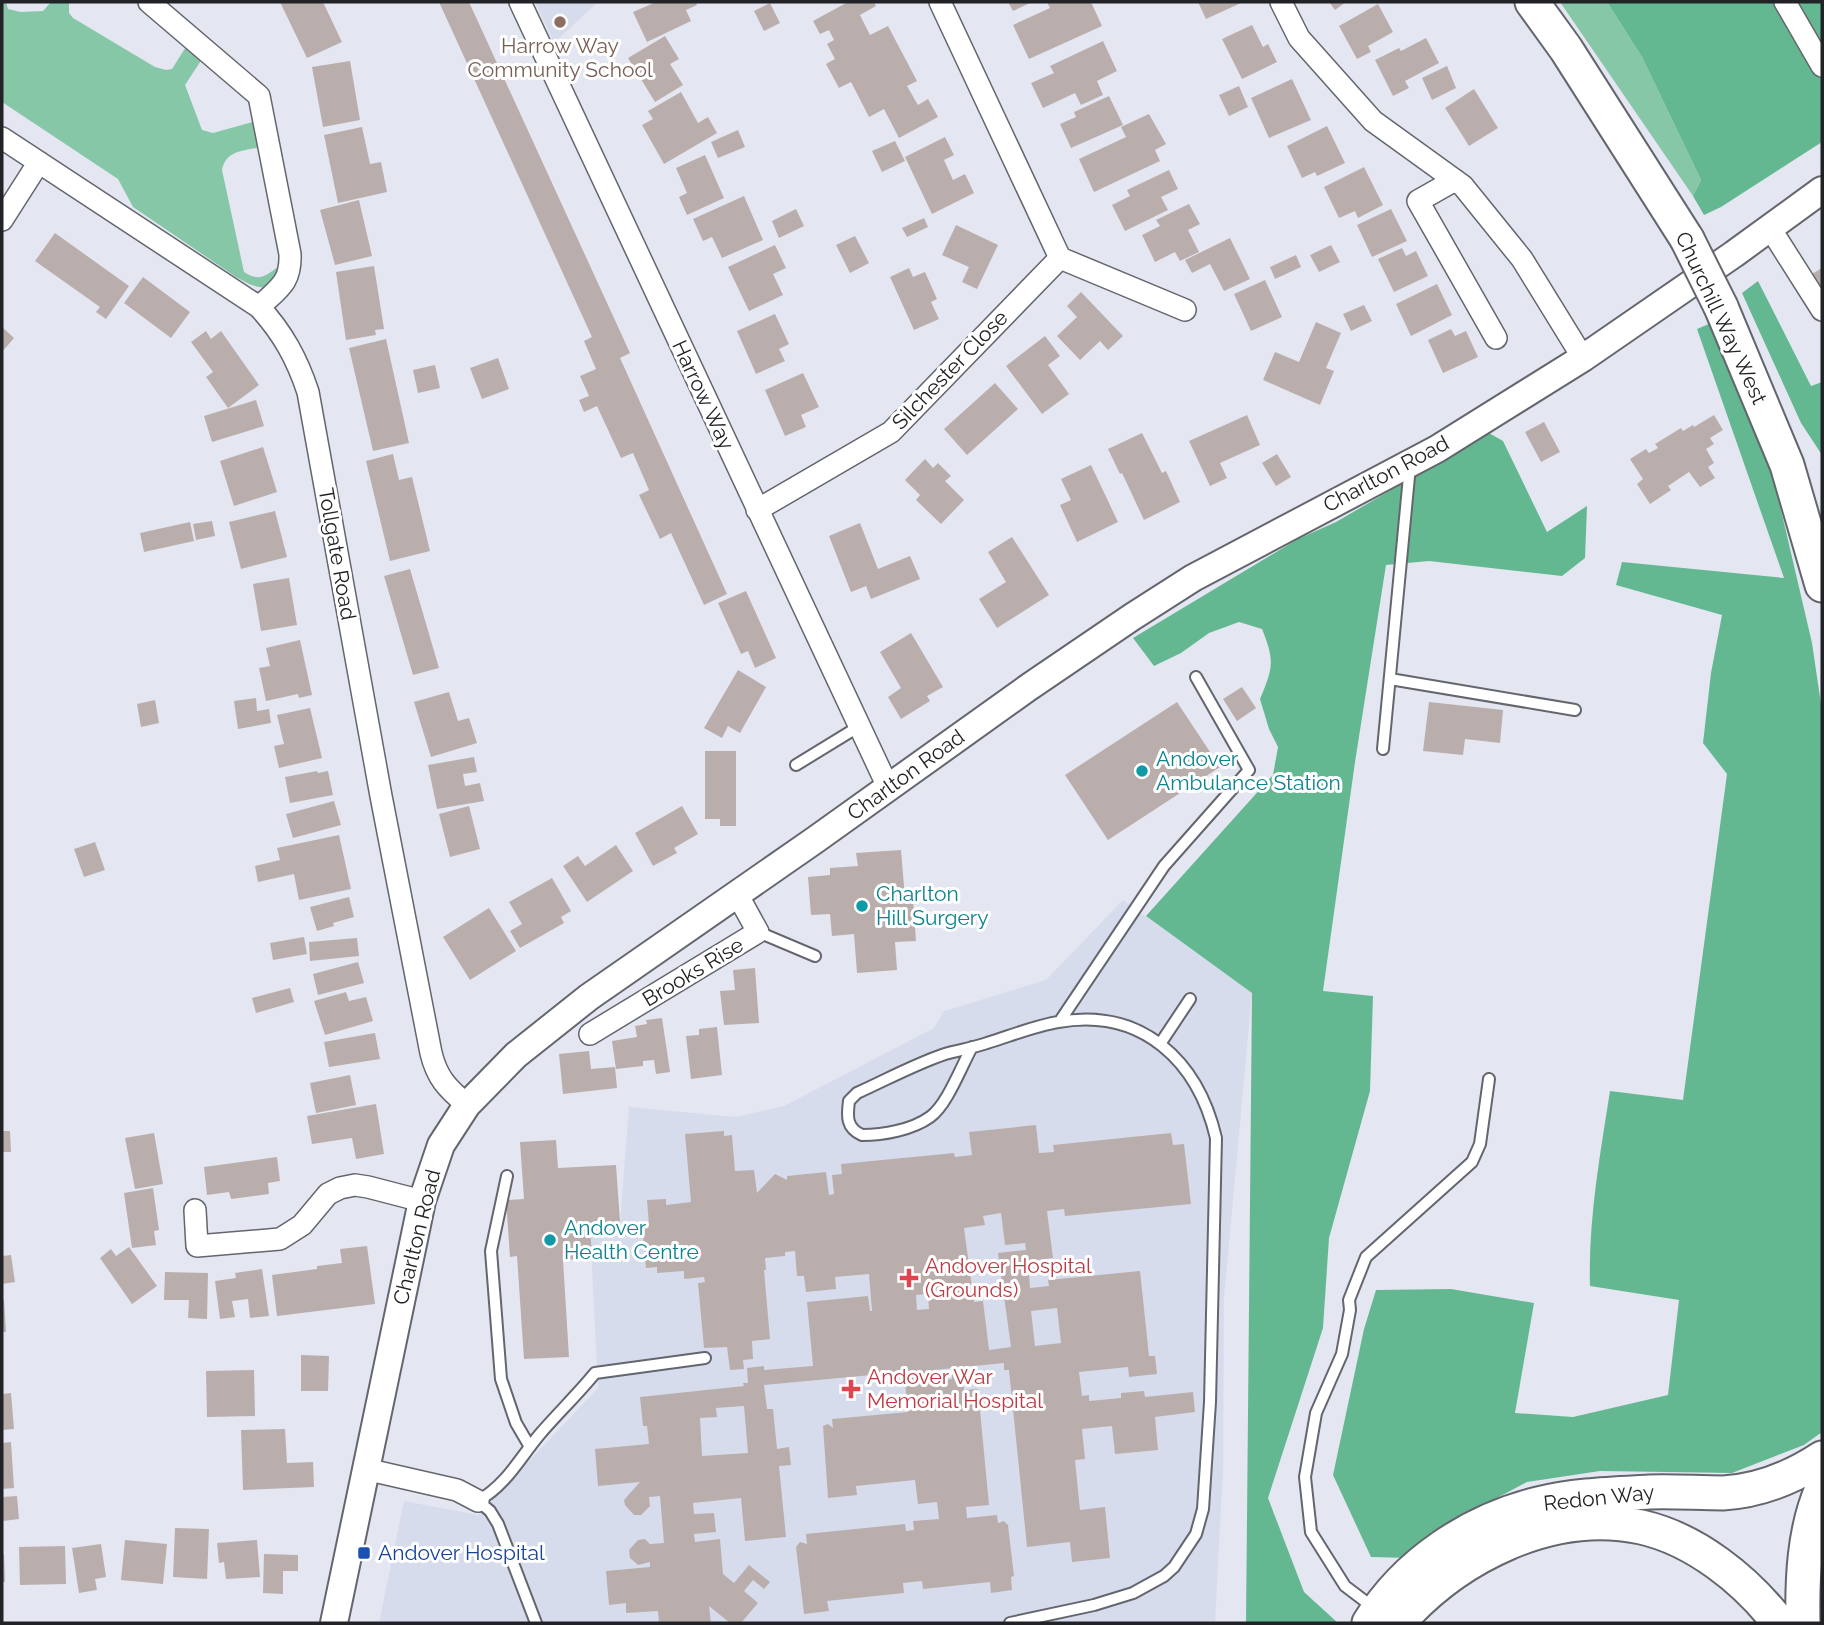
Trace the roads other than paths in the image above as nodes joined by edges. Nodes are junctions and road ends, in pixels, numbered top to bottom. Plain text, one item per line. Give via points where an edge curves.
1 (149, 2) edge
2 (520, 2) edge
3 (940, 2) edge
4 (1281, 2) edge
5 (1532, 2) edge
6 (1784, 2) edge
7 (1822, 66) edge
8 (2, 138) edge
9 (39, 162) junction
10 (1455, 180) junction
11 (1822, 190) edge
12 (2, 220) edge
13 (1770, 228) junction
14 (1060, 258) junction
15 (259, 307) junction
16 (1185, 310) dead end
17 (1822, 310) edge
18 (1496, 338) dead end
19 (1583, 358) junction
20 (1410, 463) junction
21 (757, 510) junction
22 (1822, 585) edge
23 (1196, 677) dead end
24 (1390, 679) junction
25 (1575, 710) dead end
26 (858, 727) junction
27 (1383, 749) dead end
28 (796, 765) dead end
29 (888, 787) junction
30 (737, 894) junction
31 (758, 932) junction
32 (815, 956) dead end
33 (1190, 999) dead end
34 (1060, 1021) junction
35 (590, 1034) dead end
36 (1160, 1044) junction
37 (972, 1048) junction
38 (1489, 1079) dead end
39 (467, 1105) junction
40 (507, 1176) dead end
41 (422, 1201) junction
42 (195, 1210) dead end
43 (705, 1358) dead end
44 (530, 1447) junction
45 (1822, 1458) edge
46 (365, 1469) junction
47 (1822, 1489) edge
48 (478, 1501) junction
49 (1381, 1619) edge
50 (334, 1623) edge
51 (536, 1623) edge
52 (1010, 1623) edge
53 (1779, 1623) edge
54 (1803, 1623) edge

1 - 15 street via 259,96 290,271
2 - 21 street, Harrow Way
3 - 14 street
4 - 10 street via 1299,38 1373,121
5 - 22 main road, Churchill Way West, bridge via 1687,239 1787,465
6 - 7 street
8 - 9 street, Tollgate Road
9 - 12 street
9 - 15 street, Tollgate Road
10 - 18 street via 1418,201
10 - 19 street via 1522,259
11 - 13 street, Charlton Road
13 - 17 street
13 - 19 street, Charlton Road
14 - 16 street
14 - 21 street, Silchester Close via 891,432
15 - 39 street, Tollgate Road via 285,338 308,392 431,1053 443,1082
19 - 20 street, Charlton Road
20 - 24 lane
20 - 29 street, Charlton Road via 1193,578
21 - 26 street, Harrow Way
23 - 34 lane via 1249,770 1164,866
24 - 25 lane
24 - 27 lane
26 - 28 lane
26 - 29 street, Harrow Way
29 - 30 street, Charlton Road
30 - 31 street, Brooks Rise
30 - 39 street, Charlton Road via 589,997 516,1055
31 - 32 lane
31 - 35 street, Brooks Rise
33 - 36 lane
34 - 36 lane via 1116,1023
34 - 37 lane
36 - 52 lane via 1175,1056 1200,1092 1216,1138 1203,1509 1196,1534 1164,1576 1133,1594
37 - 37 lane via 930,1117 869,1135 856,1133 847,1121 849,1101 857,1093 944,1055
38 - 49 lane via 1480,1144 1472,1162 1366,1257 1349,1300 1342,1354 1316,1413 1305,1477 1311,1532 1345,1586
39 - 41 street, Charlton Road via 441,1145
40 - 44 lane via 491,1251 501,1379
41 - 42 street via 368,1187 340,1188 328,1194 302,1225 280,1239 197,1246
41 - 46 street, Charlton Road
43 - 44 lane via 595,1373
44 - 48 lane via 505,1481
45 - 49 main road, Redon Way via 1753,1489 1584,1496 1515,1511 1427,1557 1410,1572
46 - 48 street via 457,1490
46 - 50 street, Charlton Road
47 - 54 main road via 1804,1570
48 - 51 lane via 498,1524
49 - 53 main road, Redon Way via 1418,1602 1500,1546 1544,1530 1595,1524 1640,1527 1685,1544 1735,1576

